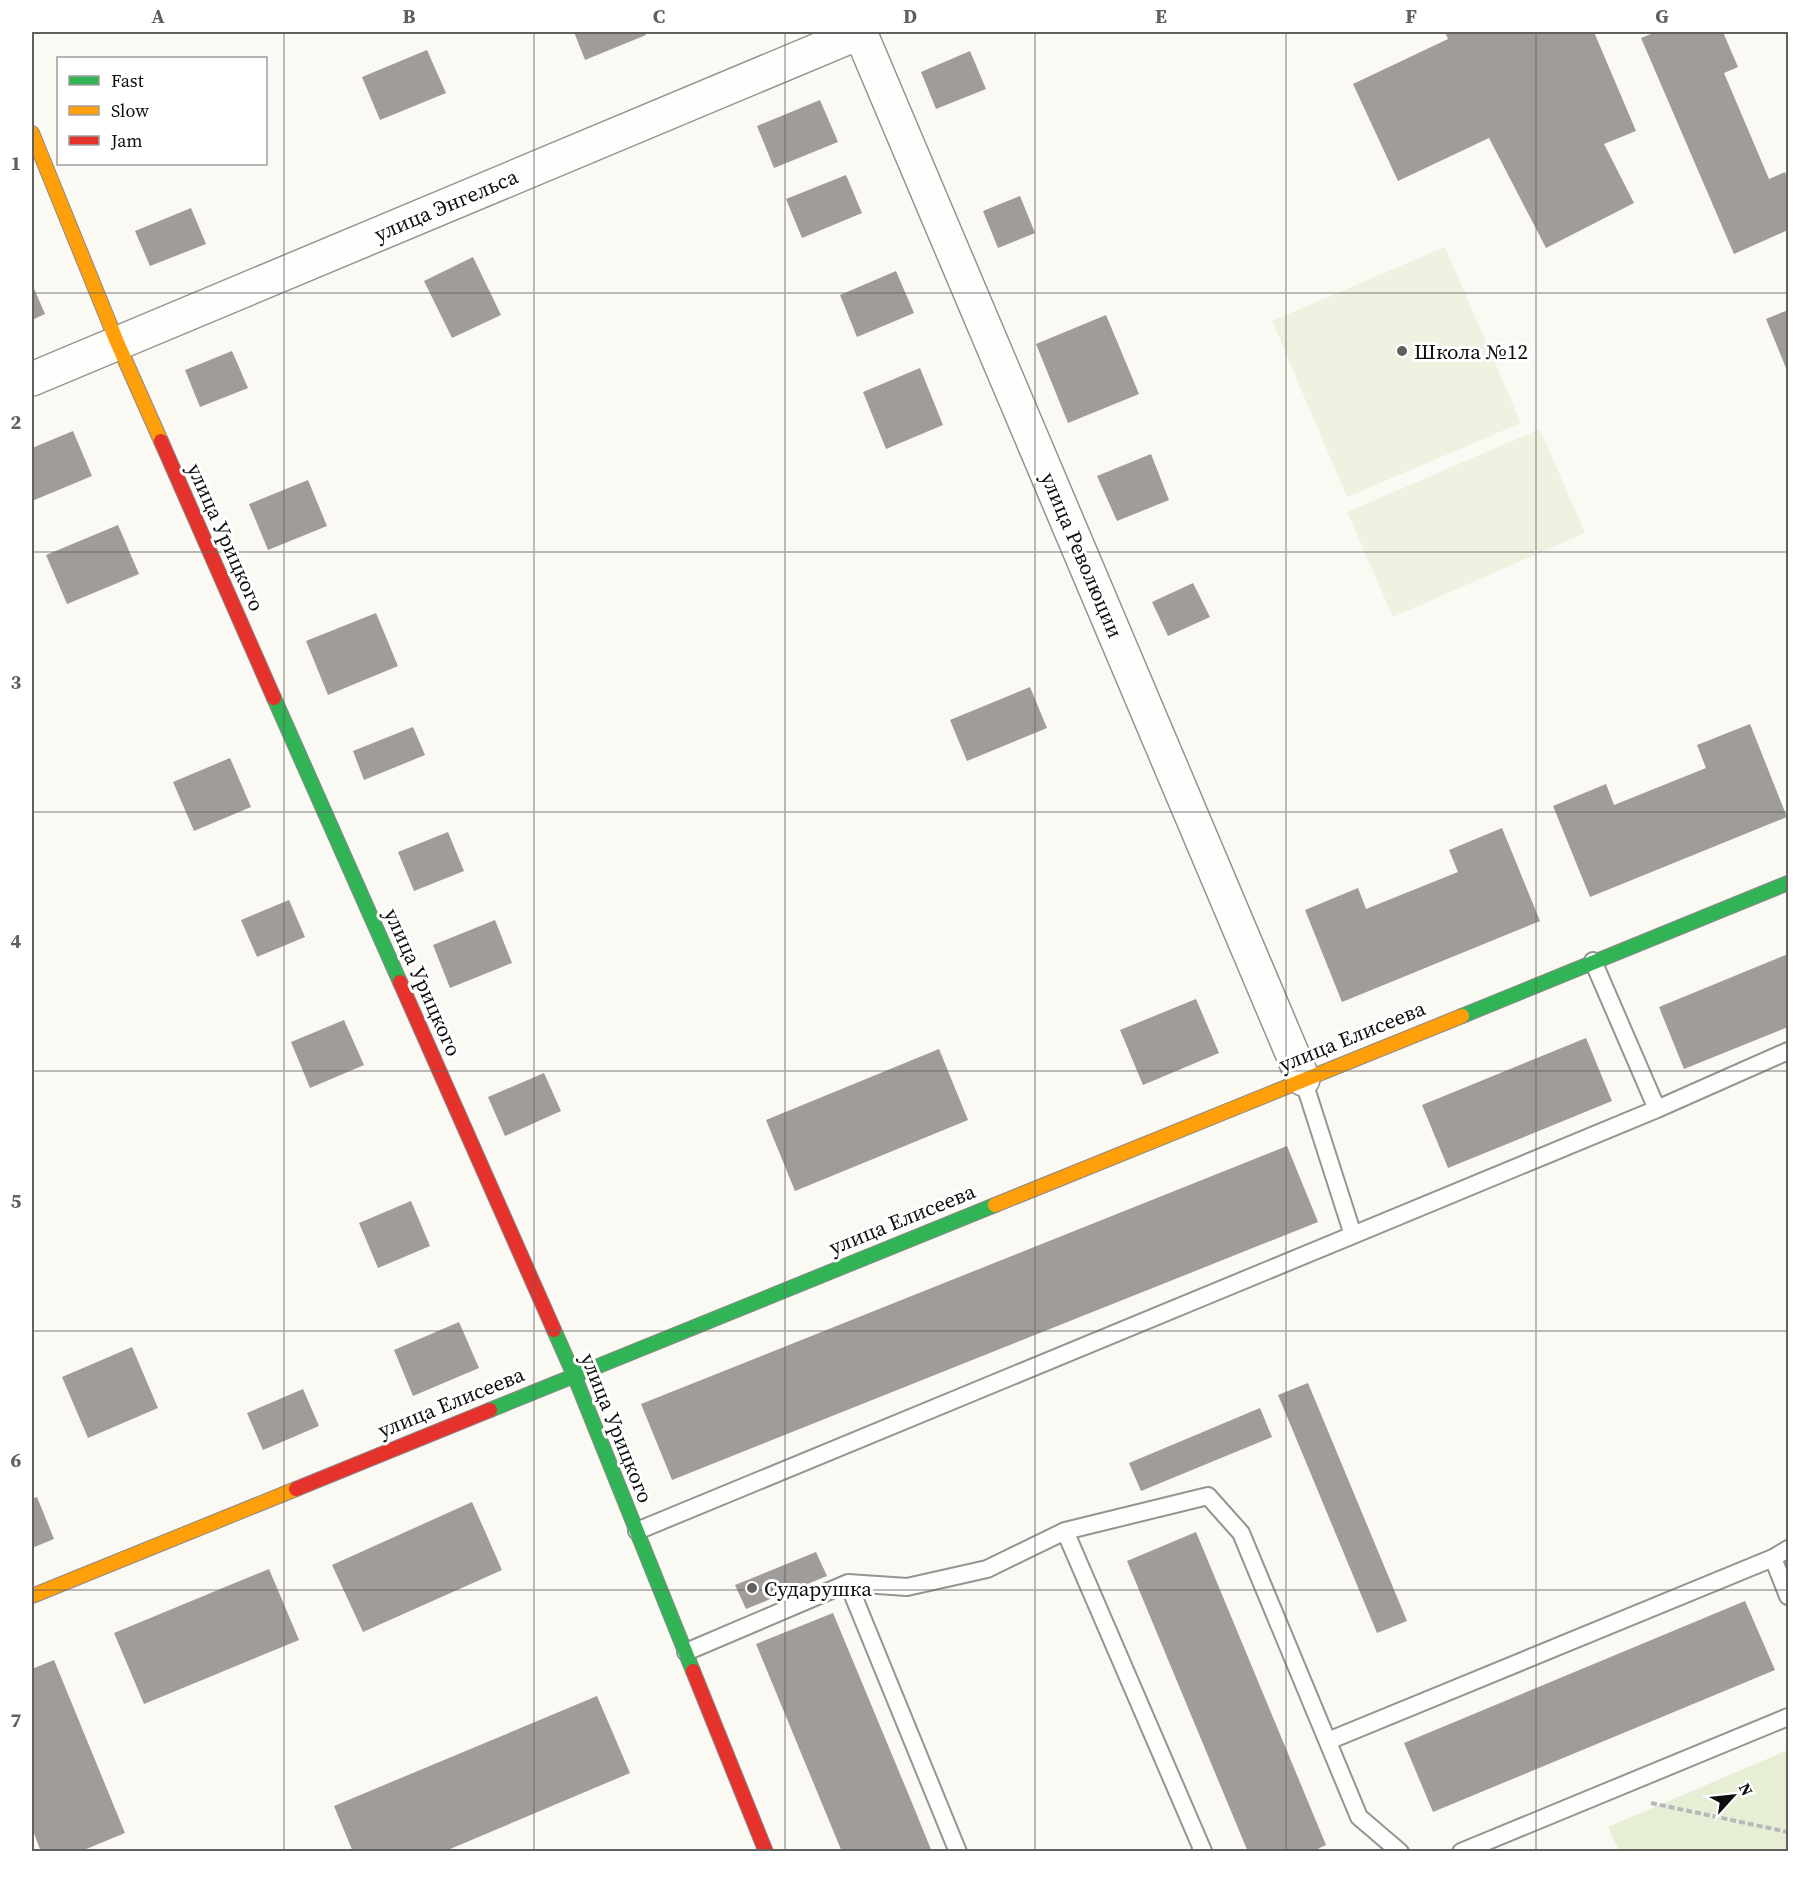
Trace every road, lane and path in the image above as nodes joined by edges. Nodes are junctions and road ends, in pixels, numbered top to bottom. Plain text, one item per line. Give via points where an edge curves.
1 (861, 32) edge
2 (32, 133) edge
3 (117, 342) junction
4 (32, 379) edge
5 (1788, 883) edge
6 (1593, 962) junction
7 (1788, 1052) edge
8 (1303, 1079) junction
9 (1657, 1109) junction
10 (1353, 1235) junction
11 (574, 1375) junction
12 (1065, 1530) junction
13 (637, 1531) junction
14 (1788, 1549) edge
15 (1773, 1558) junction
16 (848, 1583) junction
17 (32, 1596) edge
18 (1788, 1596) edge
19 (686, 1652) junction
20 (1788, 1717) edge
21 (1328, 1741) junction
22 (1602, 1793) junction
23 (1788, 1832) edge
24 (766, 1851) edge
25 (958, 1851) edge
26 (1200, 1851) edge
27 (1400, 1851) edge
28 (1461, 1851) edge

1 - 3 street, улица Энгельса
1 - 8 street, улица Революции
2 - 3 street, улица Урицкого
3 - 4 street, улица Энгельса
3 - 11 street, улица Урицкого
5 - 6 street, улица Елисеева
6 - 8 street, улица Елисеева
6 - 9 lane
7 - 9 lane
8 - 10 lane
8 - 11 street, улица Елисеева
9 - 10 lane
10 - 13 lane
11 - 13 street, улица Урицкого
11 - 17 street, улица Елисеева
12 - 16 lane via 987,1569 908,1587
12 - 21 lane via 1208,1496 1241,1533
12 - 26 lane
13 - 19 street, улица Урицкого
14 - 15 lane
15 - 18 lane
15 - 21 lane
16 - 19 lane
16 - 25 lane
19 - 24 street, улица Урицкого
20 - 22 lane
21 - 27 lane via 1359,1817
22 - 23 path
22 - 28 lane

